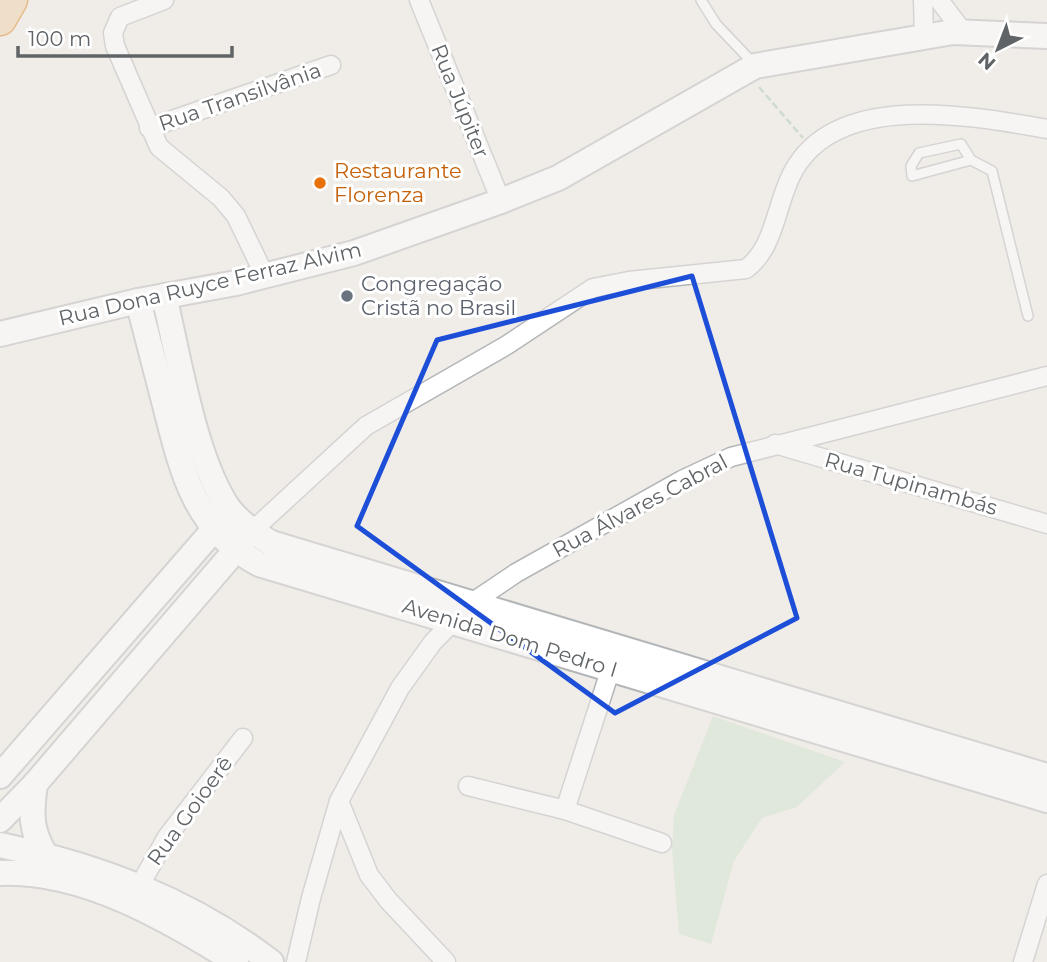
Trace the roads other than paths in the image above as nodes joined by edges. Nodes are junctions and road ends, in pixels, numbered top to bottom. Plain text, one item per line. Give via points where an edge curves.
1 (11, 0) edge
2 (164, 0) edge
3 (419, 0) edge
4 (701, 0) edge
5 (923, 0) edge
6 (939, 0) edge
7 (0, 19) edge
8 (964, 33) junction
9 (923, 35) junction
10 (1047, 36) edge
11 (331, 65) dead end
12 (751, 69) junction
13 (149, 128) junction
14 (1047, 129) edge
15 (971, 160) junction
16 (501, 201) junction
17 (264, 274) junction
18 (164, 296) junction
19 (138, 301) junction
20 (1028, 316) dead end
21 (0, 334) edge
22 (1047, 376) edge
23 (775, 444) junction
24 (231, 511) junction
25 (1047, 524) edge
26 (214, 530) junction
27 (252, 531) junction
28 (235, 551) junction
29 (473, 602) junction
30 (452, 621) junction
31 (611, 668) junction
32 (243, 738) dead end
33 (945, 757) junction
34 (0, 776) edge
35 (1047, 776) edge
36 (36, 784) junction
37 (468, 786) dead end
38 (1047, 800) edge
39 (339, 801) junction
40 (565, 810) junction
41 (0, 820) edge
42 (662, 842) dead end
43 (0, 845) edge
44 (45, 854) junction
45 (0, 873) edge
46 (1047, 884) edge
47 (141, 885) junction
48 (236, 962) edge
49 (271, 962) edge
50 (296, 962) edge
51 (446, 962) edge
52 (1023, 962) edge

1 - 7 highway
2 - 13 street via 120,17 114,33 115,46
3 - 16 street, Rua Júpiter
4 - 12 lane
5 - 9 street
6 - 8 street
8 - 9 street, Rua Dona Ruyce Ferraz Alvim
8 - 10 street, Rua Dona Ruyce Ferraz Alvim
9 - 12 street, Rua Dona Ruyce Ferraz Alvim
11 - 13 street, Rua Transilvânia
12 - 16 street, Rua Dona Ruyce Ferraz Alvim via 558,178
13 - 17 street via 159,147 236,216
14 - 27 street via 932,114 891,115 861,122 811,149 794,170 760,256 746,269 593,288 507,345 366,426
15 - 15 lane via 924,173 912,176 913,159 919,153 961,144
15 - 20 lane via 992,171
16 - 17 street, Rua Dona Ruyce Ferraz Alvim via 354,253
17 - 18 street, Rua Dona Ruyce Ferraz Alvim
18 - 19 street, Rua Dona Ruyce Ferraz Alvim
18 - 24 street, Avenida Dom Pedro I via 206,467
19 - 21 street, Rua Dona Ruyce Ferraz Alvim
19 - 26 street, Avenida Dom Pedro I via 182,470
22 - 23 street, Rua Álvares Cabral
23 - 25 street, Rua Tupinambás
23 - 29 street, Rua Álvares Cabral via 731,457 682,480
24 - 26 street
24 - 27 street, Avenida Dom Pedro I
26 - 28 street, Avenida Dom Pedro I
26 - 34 street
27 - 28 street
27 - 29 street, Avenida Dom Pedro I via 271,542
28 - 30 street, Avenida Dom Pedro I via 259,564
28 - 36 street
29 - 30 street, Rua Álvares Cabral
29 - 33 street, Avenida Dom Pedro I
30 - 31 street, Avenida Dom Pedro I
30 - 39 street, Rua Álvares Cabral via 400,688
31 - 33 street, Avenida Dom Pedro I
31 - 40 street
32 - 47 street, Rua Goioerê via 167,837
33 - 35 street, Avenida Dom Pedro I
33 - 38 street, Avenida Dom Pedro I
36 - 41 street
36 - 44 street via 31,820
37 - 40 street
39 - 50 street, Rua Álvares Cabral
39 - 51 street via 369,875
40 - 42 street
43 - 44 street
44 - 47 street
45 - 48 street via 67,882 132,903
46 - 52 street
47 - 49 street via 219,927

